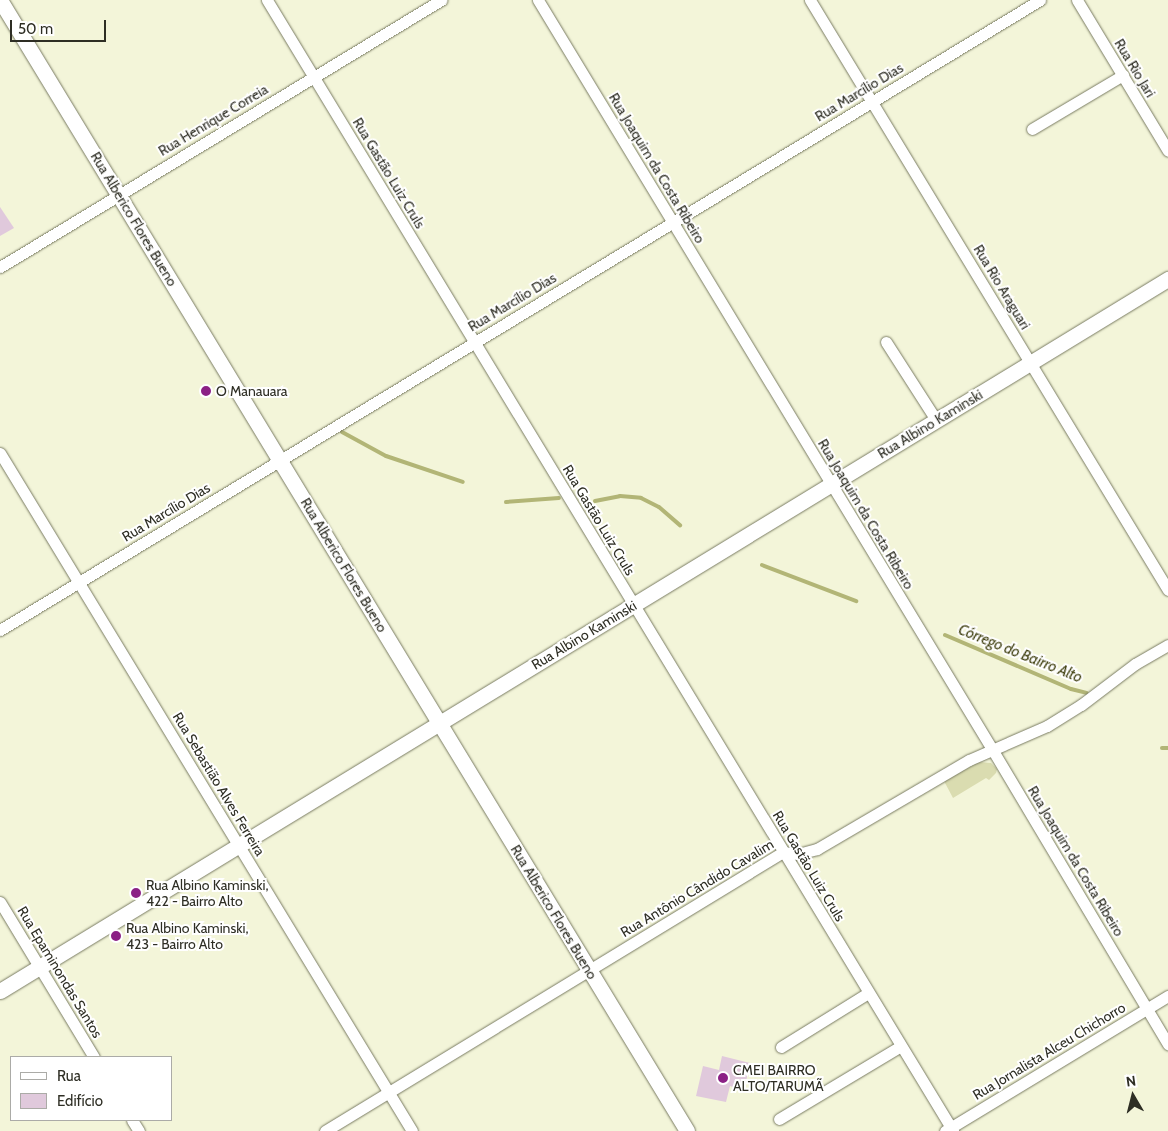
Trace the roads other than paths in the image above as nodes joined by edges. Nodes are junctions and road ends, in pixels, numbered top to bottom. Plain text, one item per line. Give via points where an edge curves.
1 (0, 0) edge
2 (267, 0) edge
3 (441, 0) edge
4 (538, 0) edge
5 (810, 0) edge
6 (1040, 0) edge
7 (1077, 0) edge
8 (1122, 75) junction
9 (314, 77) junction
10 (872, 102) junction
11 (1032, 129) dead end
12 (1168, 151) edge
13 (119, 195) junction
14 (672, 223) junction
15 (0, 267) edge
16 (1168, 279) edge
17 (886, 342) dead end
18 (474, 343) junction
19 (1030, 363) junction
20 (936, 420) junction
21 (0, 453) edge
22 (280, 461) junction
23 (830, 485) junction
24 (78, 582) junction
25 (1168, 590) edge
26 (633, 605) junction
27 (0, 630) edge
28 (1168, 645) edge
29 (439, 723) junction
30 (992, 749) junction
31 (238, 846) junction
32 (783, 852) junction
33 (0, 902) edge
34 (39, 967) junction
35 (589, 970) junction
36 (0, 991) edge
37 (868, 993) junction
38 (1168, 996) edge
39 (1147, 1009) junction
40 (1168, 1044) edge
41 (901, 1046) junction
42 (781, 1047) dead end
43 (93, 1056) edge
44 (388, 1092) junction
45 (779, 1119) dead end
46 (950, 1130) edge
47 (325, 1131) edge
48 (412, 1131) edge
49 (687, 1131) edge

1 - 13 street, Rua Alberico Flores Bueno
2 - 9 street, Rua Gastão Luiz Cruls
3 - 9 street, Rua Henrique Correia
4 - 14 street, Rua Joaquim da Costa Ribeiro
5 - 10 street, Rua Rio Araguari
6 - 10 street, Rua Marcílio Dias
7 - 8 street, Rua Rio Jari
8 - 11 street
8 - 12 street, Rua Rio Jari
9 - 13 street, Rua Henrique Correia
9 - 18 street, Rua Gastão Luiz Cruls
10 - 14 street, Rua Marcílio Dias
10 - 19 street, Rua Rio Araguari
13 - 15 street, Rua Henrique Correia
13 - 22 street, Rua Alberico Flores Bueno
14 - 18 street, Rua Marcílio Dias
14 - 23 street, Rua Joaquim da Costa Ribeiro
16 - 19 street, Rua Albino Kaminski
17 - 20 street
18 - 22 street, Rua Marcílio Dias
18 - 26 street, Rua Gastão Luiz Cruls
19 - 20 street, Rua Albino Kaminski
19 - 25 street, Rua Rio Araguari
20 - 23 street, Rua Albino Kaminski
21 - 24 street, Rua Sebastião Alves Ferreira
22 - 24 street, Rua Marcílio Dias
22 - 29 street, Rua Alberico Flores Bueno
23 - 26 street, Rua Albino Kaminski
23 - 30 street, Rua Joaquim da Costa Ribeiro
24 - 27 street, Rua Marcílio Dias
24 - 31 street, Rua Sebastião Alves Ferreira
26 - 29 street, Rua Albino Kaminski
26 - 32 street, Rua Gastão Luiz Cruls
28 - 30 street, Rua Antônio Cândido Cavalim via 1135,664 1062,717
29 - 31 street, Rua Albino Kaminski
29 - 35 street, Rua Alberico Flores Bueno
30 - 32 street, Rua Antônio Cândido Cavalim via 817,849 798,854
30 - 39 street, Rua Joaquim da Costa Ribeiro
31 - 34 street, Rua Albino Kaminski
31 - 44 street, Rua Sebastião Alves Ferreira
32 - 35 street, Rua Antônio Cândido Cavalim
32 - 37 street, Rua Gastão Luiz Cruls
33 - 34 street, Rua Epaminondas Santos
34 - 36 street, Rua Albino Kaminski
34 - 43 street, Rua Epaminondas Santos
35 - 44 street, Rua Antônio Cândido Cavalim
35 - 49 street, Rua Alberico Flores Bueno
37 - 41 street, Rua Gastão Luiz Cruls
37 - 42 street
38 - 39 street, Rua Jornalista Alceu Chichorro
39 - 40 street, Rua Joaquim da Costa Ribeiro
39 - 46 street, Rua Jornalista Alceu Chichorro
41 - 45 street
41 - 46 street, Rua Gastão Luiz Cruls
44 - 47 street, Rua Antônio Cândido Cavalim
44 - 48 street, Rua Sebastião Alves Ferreira

